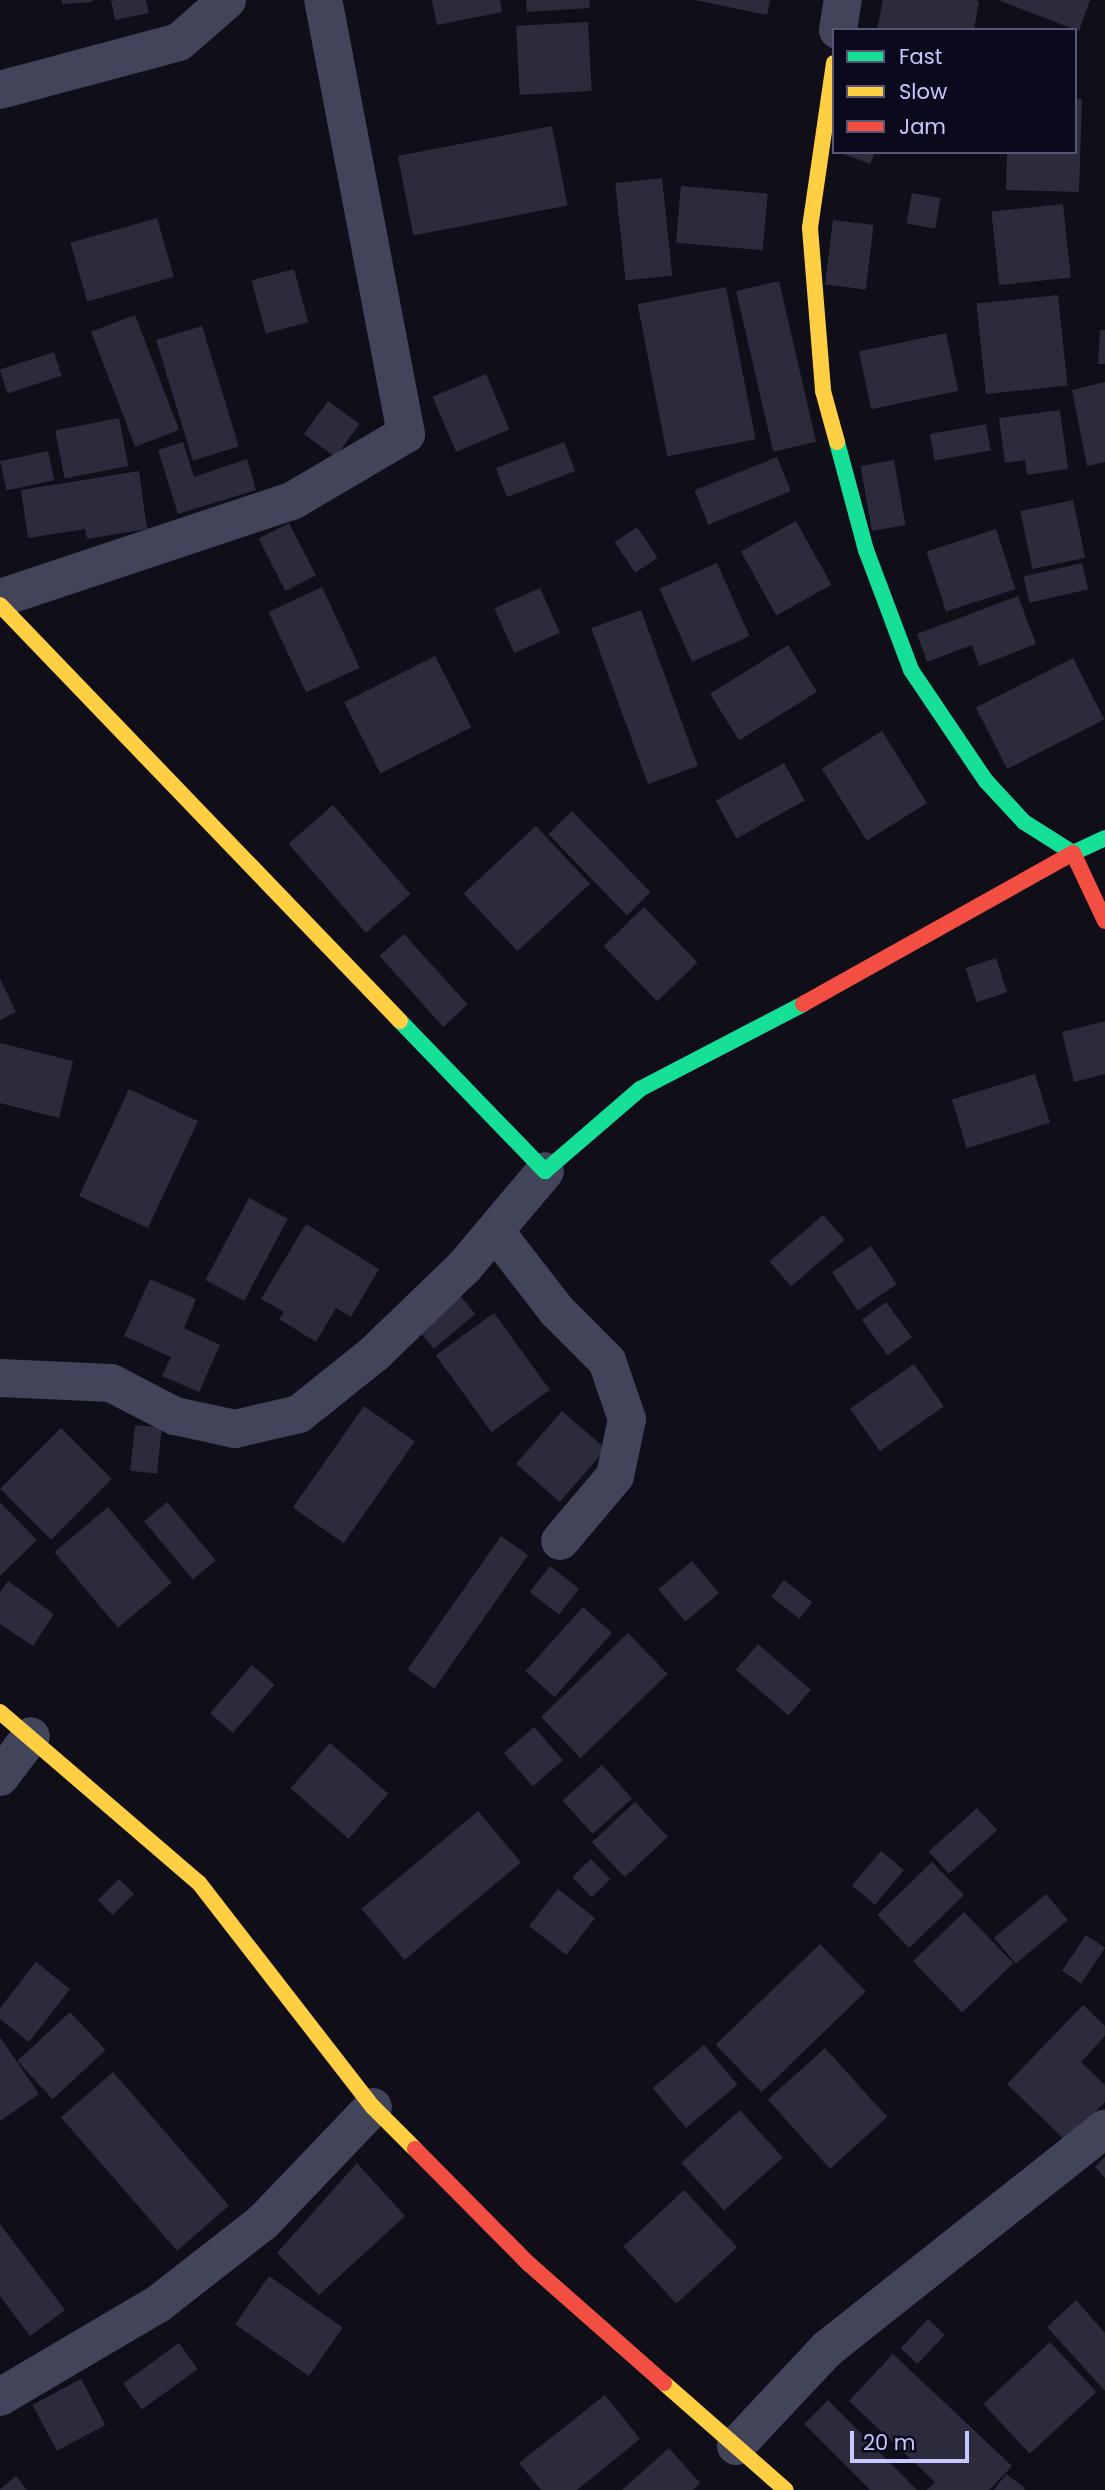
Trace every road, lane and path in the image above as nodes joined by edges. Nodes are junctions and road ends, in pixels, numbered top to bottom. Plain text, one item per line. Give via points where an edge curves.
1 (227, 0) edge
2 (323, 0) edge
3 (843, 0) edge
4 (838, 28) edge
5 (832, 77) edge
6 (0, 90) edge
7 (0, 598) edge
8 (0, 605) edge
9 (1105, 838) edge
10 (1073, 853) junction
11 (1105, 921) edge
12 (545, 1171) junction
13 (495, 1231) junction
14 (0, 1378) edge
15 (560, 1541) dead end
16 (0, 1712) edge
17 (31, 1736) junction
18 (0, 1777) edge
19 (373, 2107) junction
20 (1105, 2129) edge
21 (0, 2397) edge
22 (736, 2446) junction
23 (786, 2490) edge

1 - 6 street via 179,42
2 - 7 street via 406,434 292,501
3 - 4 street
5 - 10 street via 810,228 823,391 866,550 911,670 978,770 1024,822
8 - 12 street
9 - 10 street
10 - 11 street
10 - 12 street via 734,1044 640,1089
12 - 13 street
13 - 14 street via 374,1354 299,1414 235,1429 175,1416 111,1383
13 - 15 street via 557,1311 607,1361 627,1419 615,1476
16 - 17 street
17 - 18 street
17 - 19 street via 199,1883
19 - 21 street via 263,2222 158,2304
19 - 22 street via 529,2264
20 - 22 street via 827,2349
22 - 23 street

